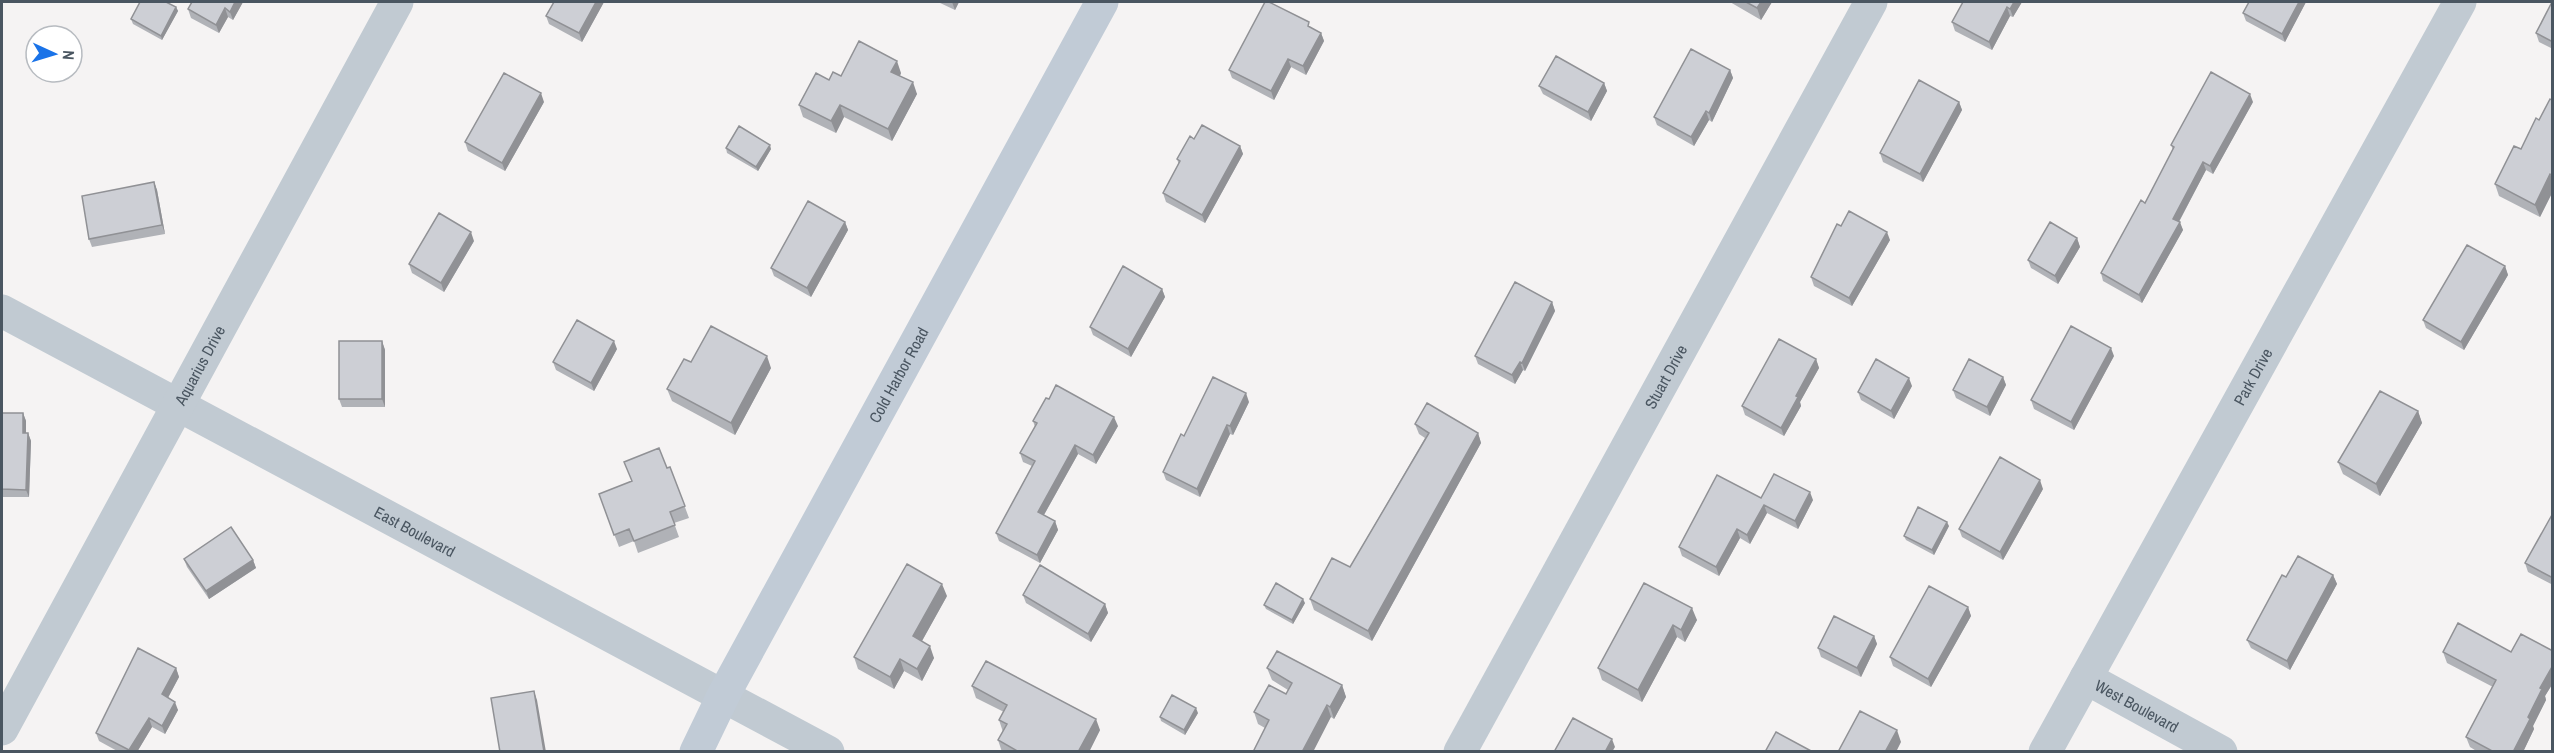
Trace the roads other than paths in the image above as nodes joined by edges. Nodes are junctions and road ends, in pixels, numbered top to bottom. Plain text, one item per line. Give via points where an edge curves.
1 (397, 2) edge
2 (1102, 2) edge
3 (1871, 2) edge
4 (2460, 2) edge
5 (2, 311) edge
6 (177, 403) junction
7 (2086, 678) junction
8 (724, 694) junction
9 (2, 729) edge
10 (696, 752) edge
11 (828, 752) edge
12 (1460, 752) edge
13 (2045, 752) edge
14 (2221, 752) edge

1 - 6 street, Aquarius Drive
2 - 8 main road, Cold Harbor Road
3 - 12 street, Stuart Drive
4 - 7 street, Park Drive
5 - 6 street, East Boulevard
6 - 8 street, East Boulevard
6 - 9 street, Aquarius Drive
7 - 13 street, Park Drive
7 - 14 street, West Boulevard
8 - 10 main road, Cold Harbor Road
8 - 11 street, East Boulevard

